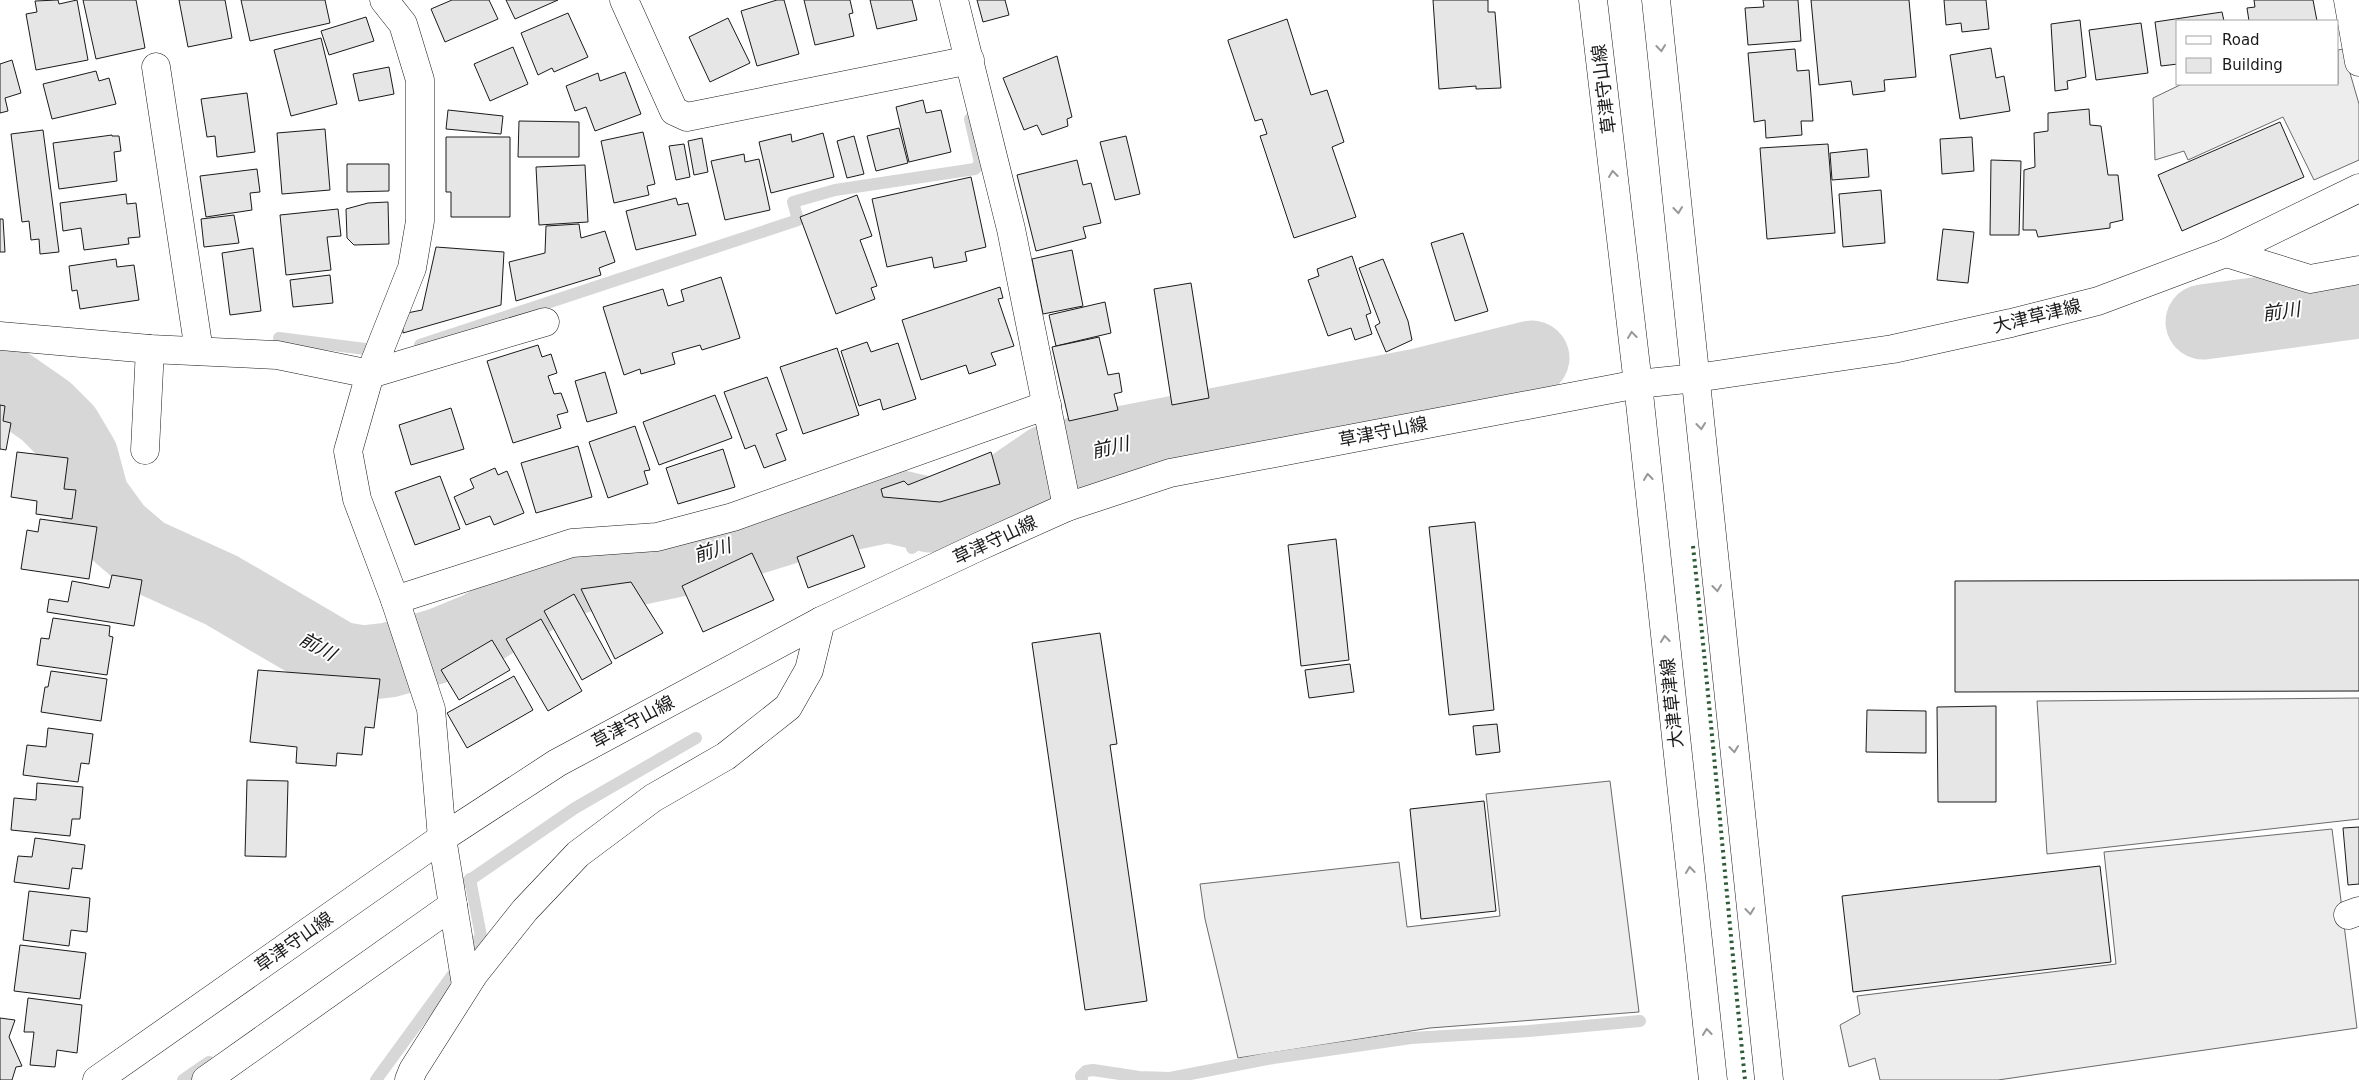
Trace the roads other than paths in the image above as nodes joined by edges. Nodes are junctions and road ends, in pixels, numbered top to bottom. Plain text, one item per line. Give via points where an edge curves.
1 (384, 0) edge
2 (624, 0) edge
3 (954, 0) edge
4 (1593, 0) edge
5 (1656, 0) edge
6 (2348, 0) edge
7 (970, 60) junction
8 (2359, 62) edge
9 (156, 67) dead end
10 (2359, 188) edge
11 (2226, 253) junction
12 (2359, 270) edge
13 (545, 322) dead end
14 (0, 336) edge
15 (150, 349) junction
16 (199, 351) junction
17 (370, 374) junction
18 (1696, 378) junction
19 (1638, 384) junction
20 (1047, 405) junction
21 (145, 450) dead end
22 (1067, 507) junction
23 (395, 600) junction
24 (821, 621) junction
25 (442, 838) junction
26 (453, 905) junction
27 (466, 985) junction
28 (97, 1080) edge
29 (206, 1080) edge
30 (409, 1080) edge
31 (1713, 1080) edge
32 (1769, 1080) edge

1 - 17 main road via 402,24 420,80 420,220 412,268
2 - 7 main road via 674,111 687,117
3 - 7 main road
19 -> 4 main road, 草津守山線
5 -> 18 main road
6 - 8 main road
7 - 20 main road via 1011,229
9 - 16 main road
10 - 11 main road, 大津草津線
11 - 12 main road via 2310,279
11 - 18 main road, 大津草津線 via 2098,301 2011,323 1893,349
13 - 17 main road
14 - 15 main road
15 - 16 main road
15 - 21 main road
16 - 17 main road via 277,355
17 - 23 main road via 348,451 357,499
18 - 19 main road, 大津草津線
18 -> 32 main road
19 - 22 main road, 草津守山線 via 1170,473
31 -> 19 main road, 大津草津線
20 - 22 main road
20 - 23 main road via 733,518 657,537 572,543
22 - 24 main road, 草津守山線
23 - 25 main road via 431,708
24 - 25 main road, 草津守山線 via 557,763
24 - 27 main road via 809,670 788,707 726,756 653,798 578,854 525,910
25 - 26 main road
25 - 28 main road, 草津守山線
26 - 27 main road
26 - 29 main road
27 - 30 main road

